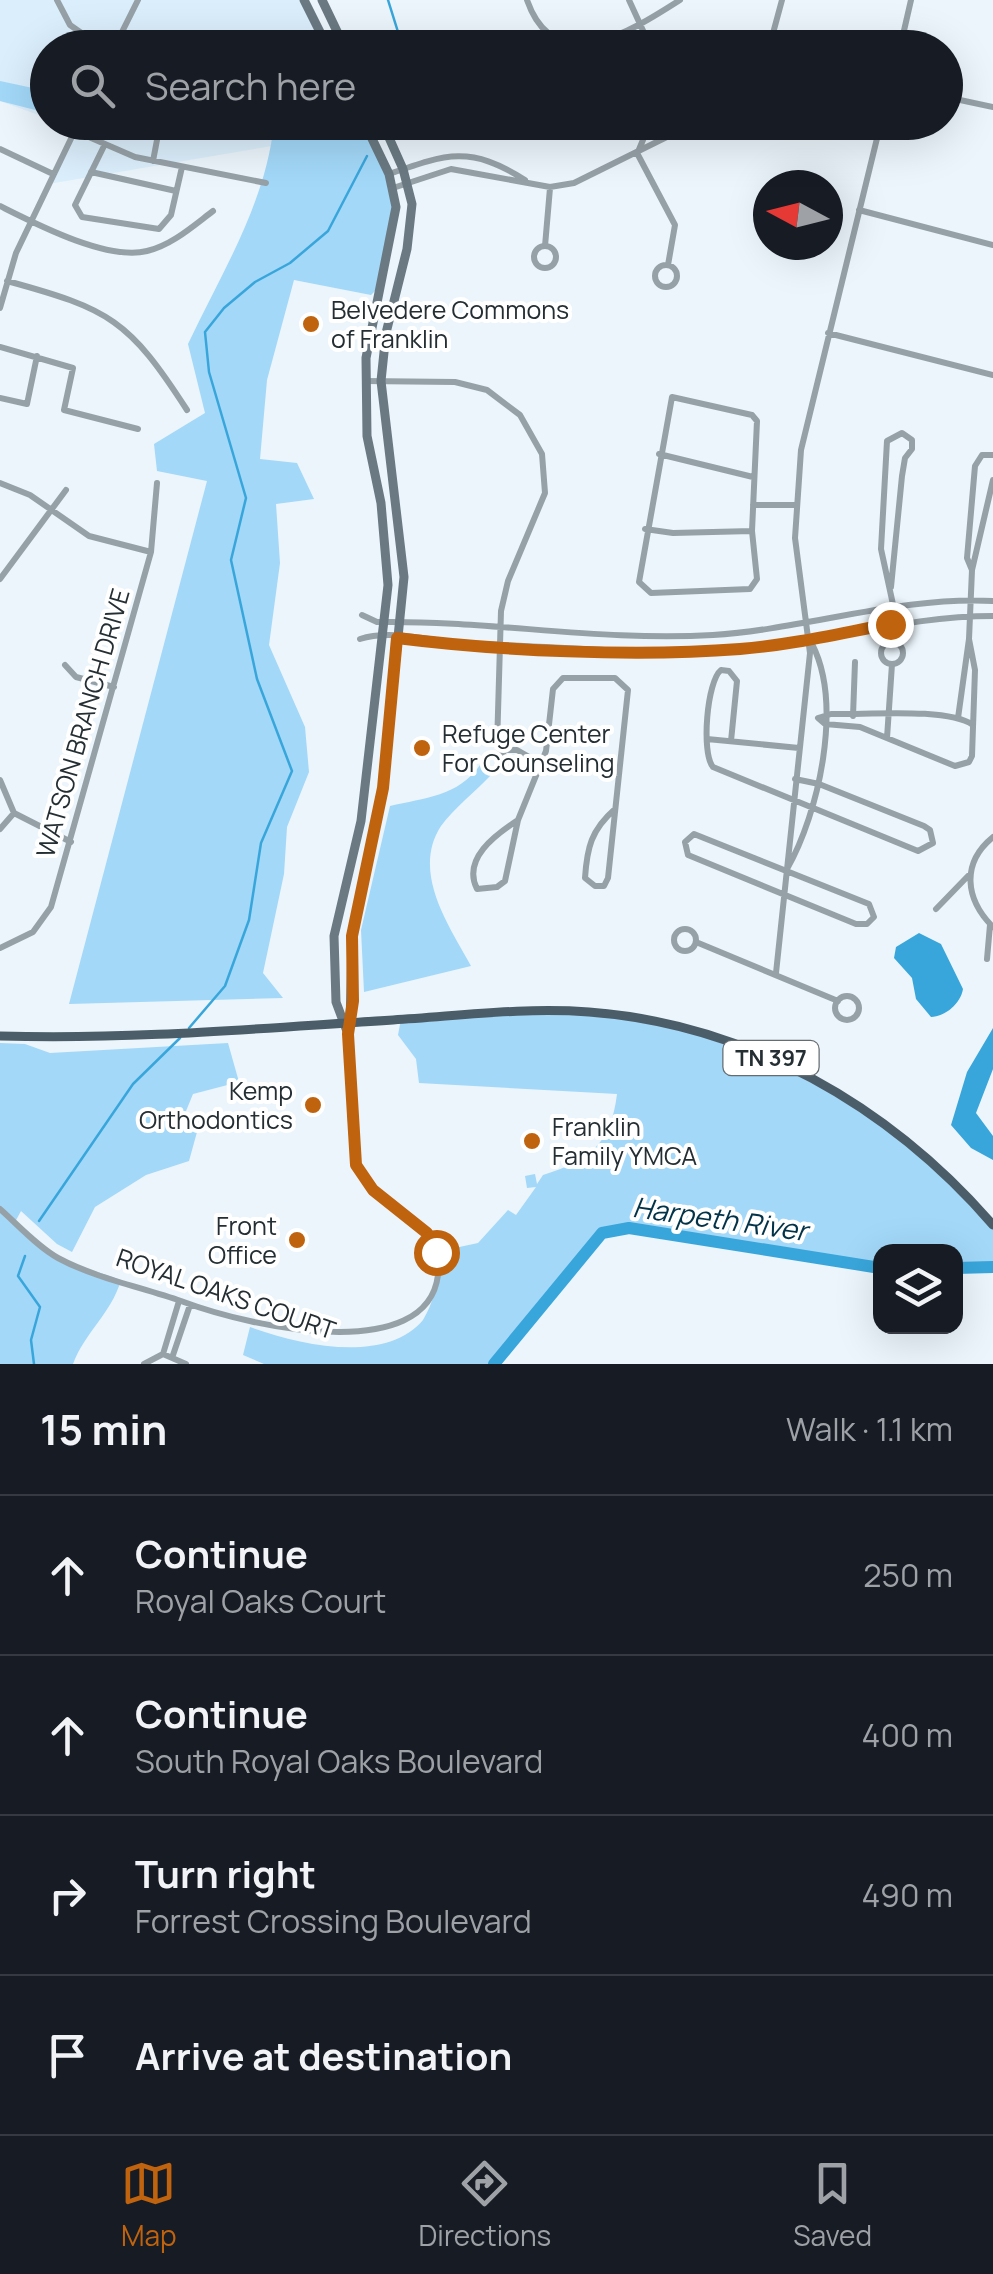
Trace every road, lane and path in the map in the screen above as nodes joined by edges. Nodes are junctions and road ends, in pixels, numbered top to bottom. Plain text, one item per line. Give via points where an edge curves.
1 (56, 0) edge
2 (138, 0) edge
3 (304, 0) edge
4 (322, 0) edge
5 (527, 0) edge
6 (629, 0) edge
7 (680, 0) edge
8 (782, 0) edge
9 (911, 0) edge
10 (638, 23) junction
11 (78, 30) edge
12 (123, 30) edge
13 (319, 30) edge
14 (336, 30) edge
15 (544, 30) edge
16 (623, 30) edge
17 (642, 30) edge
18 (774, 30) edge
19 (904, 30) edge
20 (963, 101) edge
21 (993, 108) edge
22 (70, 140) edge
23 (98, 140) edge
24 (157, 140) dead end
25 (372, 140) edge
26 (390, 140) edge
27 (643, 140) edge
28 (662, 140) edge
29 (876, 140) edge
30 (105, 144) junction
31 (0, 148) edge
32 (637, 153) junction
33 (153, 161) junction
34 (182, 167) junction
35 (403, 169) junction
36 (91, 172) junction
37 (53, 174) junction
38 (388, 174) junction
39 (408, 182) junction
40 (266, 183) dead end
41 (530, 183) junction
42 (550, 187) junction
43 (393, 188) junction
44 (176, 192) junction
45 (0, 206) edge
46 (859, 210) junction
47 (213, 211) dead end
48 (30, 221) junction
49 (993, 245) edge
50 (546, 246) dead end
51 (668, 265) dead end
52 (7, 281) junction
53 (0, 308) edge
54 (828, 333) junction
55 (0, 347) edge
56 (37, 356) junction
57 (993, 375) edge
58 (364, 381) junction
59 (381, 381) junction
60 (0, 398) edge
61 (187, 410) dead end
62 (138, 428) dead end
63 (659, 454) junction
64 (993, 456) edge
65 (888, 460) junction
66 (904, 462) junction
67 (753, 477) junction
68 (977, 480) junction
69 (992, 481) edge
70 (0, 483) edge
71 (157, 483) dead end
72 (66, 490) dead end
73 (794, 505) junction
74 (753, 506) junction
75 (50, 513) junction
76 (881, 520) junction
77 (897, 521) junction
78 (646, 529) junction
79 (752, 530) junction
80 (151, 552) junction
81 (972, 570) junction
82 (0, 579) edge
83 (891, 587) junction
84 (970, 601) junction
85 (993, 601) edge
86 (894, 608) junction
87 (362, 615) dead end
88 (970, 616) junction
89 (993, 616) edge
90 (384, 622) junction
91 (399, 622) junction
92 (897, 623) junction
93 (807, 624) junction
94 (500, 630) junction
95 (382, 634) junction
96 (397, 638) junction
97 (969, 638) junction
98 (360, 639) dead end
99 (810, 640) junction
100 (500, 645) junction
101 (855, 662) dead end
102 (892, 664) dead end
103 (65, 665) dead end
104 (114, 687) junction
105 (853, 714) junction
106 (890, 715) junction
107 (802, 717) junction
108 (958, 718) junction
109 (823, 719) junction
110 (973, 724) junction
111 (852, 726) junction
112 (886, 738) junction
113 (706, 739) junction
114 (731, 742) junction
115 (799, 748) junction
116 (538, 762) junction
117 (619, 773) junction
118 (795, 779) junction
119 (0, 780) edge
120 (819, 784) junction
121 (792, 798) junction
122 (813, 809) junction
123 (615, 810) junction
124 (14, 813) junction
125 (518, 820) junction
126 (0, 828) edge
127 (993, 837) edge
128 (71, 842) junction
129 (787, 870) junction
130 (968, 876) junction
131 (784, 895) junction
132 (936, 909) dead end
133 (992, 925) edge
134 (696, 942) dead end
135 (0, 948) edge
136 (987, 959) dead end
137 (776, 973) junction
138 (838, 1001) dead end
139 (346, 1023) junction
140 (348, 1034) joint
141 (0, 1036) edge
142 (0, 1209) edge
143 (993, 1225) edge
144 (179, 1301) junction
145 (190, 1305) junction
146 (420, 1325) dead end
147 (284, 1340) dead end
148 (163, 1354) junction
149 (173, 1355) junction
150 (144, 1364) edge
151 (186, 1364) edge

1 - 11 street
2 - 12 street
3 - 13 main road
4 - 14 main road
5 - 15 street
6 - 10 street
7 - 10 street
8 - 18 street
9 - 19 street
10 - 16 street
10 - 17 street
20 - 21 street
22 - 37 street
23 - 30 street
24 - 33 street
25 - 38 main road
26 - 35 main road
27 - 32 street
28 - 32 street
29 - 46 street
30 - 33 street
30 - 36 street
31 - 37 street
32 - 42 street via 574,183
32 - 51 street via 675,225
33 - 34 street
34 - 40 street
34 - 44 street
35 - 38 street
35 - 39 main road
35 - 41 street via 466,154
36 - 44 street
36 - 44 street via 75,204 82,217 156,231 168,223
37 - 48 street
38 - 43 main road
39 - 41 street via 465,168
39 - 43 street
39 - 59 main road via 411,227
41 - 42 street
42 - 50 street
43 - 58 main road via 395,226
45 - 48 street
46 - 49 street
46 - 54 street
47 - 48 street via 146,252 124,252
48 - 52 street
52 - 53 street
52 - 61 street via 78,302 132,334
54 - 57 street
54 - 73 street
55 - 56 street
56 - 60 street via 27,404
56 - 62 street via 73,368 64,410
58 - 59 street
58 - 90 main road via 386,544
59 - 91 main road via 403,542
59 - 94 street via 471,384 504,402 534,435 545,493 504,593
63 - 67 street
63 - 67 street via 668,406 682,396 755,418
63 - 78 street
64 - 68 street via 976,462
65 - 66 street
65 - 66 street via 888,440 902,433 912,444
65 - 76 street
66 - 77 street
67 - 74 street
68 - 69 street
68 - 81 street
69 - 81 street
70 - 75 street via 30,495
71 - 80 street, WATSON BRANCH DRIVE
72 - 75 street
73 - 74 street
73 - 93 street
74 - 79 street
75 - 80 street via 89,536
75 - 82 street
76 - 77 street
76 - 83 street
77 - 83 street
78 - 79 street
78 - 79 street via 637,577 651,593 750,589 756,579
80 - 104 street, WATSON BRANCH DRIVE
81 - 84 street
83 - 86 street
84 - 85 street
84 - 86 street
84 - 88 street
86 - 92 street
86 - 93 street
87 - 90 street
88 - 89 street
88 - 92 street
88 - 97 street
90 - 91 street
90 - 95 main road
91 - 94 street
91 - 96 main road
92 - 99 street
93 - 94 street via 684,636
93 - 99 street
94 - 100 street
95 - 96 street
95 - 98 street
95 - 139 main road via 361,821 334,936 336,1002
96 - 100 street
96 - 139 main road via 383,788 352,936
97 - 108 street
97 - 110 street
99 - 100 street via 696,652
99 - 107 street
99 - 109 street
100 - 116 street via 496,741 506,758 528,766
101 - 105 street
102 - 106 street
103 - 104 street via 76,677
104 - 128 street, WATSON BRANCH DRIVE
105 - 106 street
105 - 109 street
105 - 111 street
106 - 108 street
106 - 112 street
107 - 109 street
107 - 115 street
108 - 110 street
109 - 111 street
109 - 120 street
110 - 112 street via 972,756 962,765
111 - 112 street
113 - 114 street
113 - 114 street via 715,675 729,671 737,682
113 - 121 street via 713,766
114 - 115 street
115 - 118 street
116 - 117 street
116 - 117 street via 546,751 557,682 615,678 628,690
116 - 125 street
117 - 123 street
118 - 120 street
118 - 121 street
119 - 124 street
120 - 122 street
120 - 122 street via 924,826 933,843 918,851
121 - 122 street
121 - 129 street
122 - 129 street
123 - 123 street via 588,846 585,878 595,886 608,878
124 - 126 street
124 - 128 street
125 - 125 street via 478,853 477,889 505,881
127 - 130 street
128 - 135 street, WATSON BRANCH DRIVE via 51,907 33,932
129 - 131 street
129 - 131 street via 870,904 874,917 856,924
129 - 131 street via 701,835 685,842 688,855
130 - 132 street
130 - 133 street via 976,905
131 - 137 street
133 - 136 street
134 - 137 street
137 - 138 street
139 - 140 main road
139 - 141 main road, TN 397
139 - 143 main road, TN 397 via 575,1011 720,1038 856,1101 940,1168
140 - 146 street via 356,1165 373,1190 427,1233 436,1252 436,1290
142 - 144 street, ROYAL OAKS COURT via 57,1258
144 - 145 street, ROYAL OAKS COURT
144 - 148 street
145 - 147 street, ROYAL OAKS COURT
145 - 149 street
148 - 149 street
148 - 150 street
149 - 151 street

